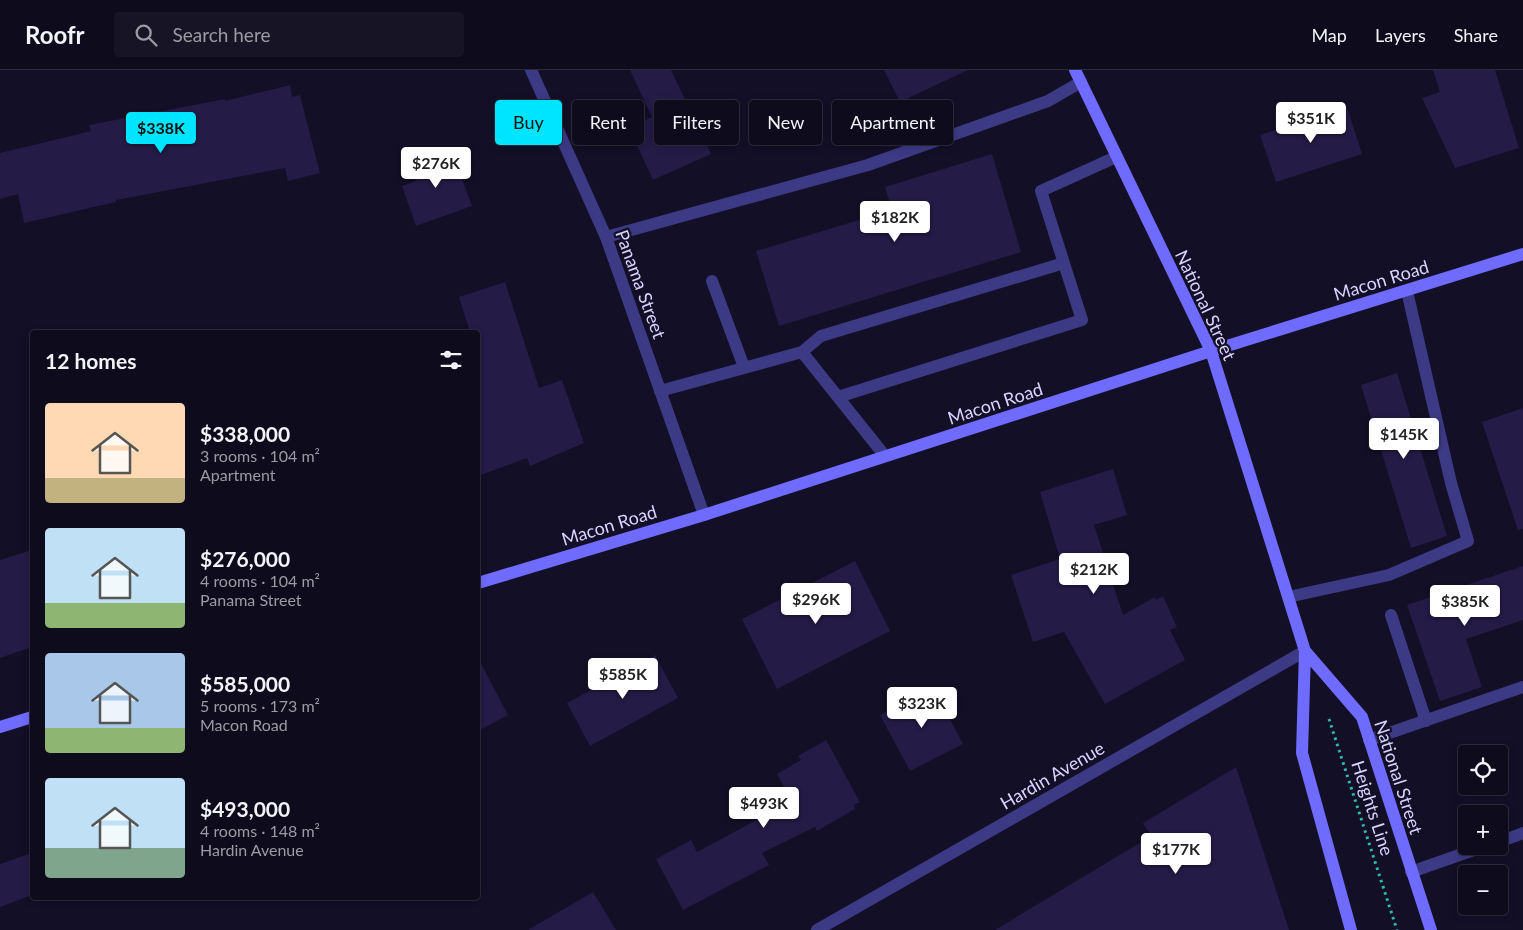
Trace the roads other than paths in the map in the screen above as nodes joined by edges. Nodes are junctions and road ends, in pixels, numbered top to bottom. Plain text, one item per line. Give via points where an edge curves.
1 (531, 70) edge
2 (1075, 70) edge
3 (1080, 82) junction
4 (1116, 156) junction
5 (606, 237) junction
6 (1523, 254) edge
7 (1064, 263) junction
8 (712, 281) dead end
9 (1407, 291) junction
10 (1212, 351) junction
11 (802, 352) junction
12 (744, 367) junction
13 (660, 391) junction
14 (838, 397) junction
15 (885, 456) junction
16 (704, 515) junction
17 (480, 582) edge
18 (1288, 597) junction
19 (1391, 615) dead end
20 (1305, 651) junction
21 (1523, 687) edge
22 (30, 718) edge
23 (1426, 720) junction
24 (0, 727) edge
25 (1369, 740) junction
26 (1523, 833) edge
27 (1508, 839) edge
28 (1460, 855) edge
29 (1412, 872) junction
30 (817, 930) edge
31 (1351, 930) edge
32 (1431, 930) edge

1 - 5 street, Panama Street
2 - 3 main road, National Street
3 - 4 main road, National Street
3 - 5 street via 1048,101 868,165
4 - 7 street via 1041,191
4 - 10 main road, National Street
5 - 13 street, Panama Street
6 - 9 main road, Macon Road
7 - 11 street via 821,336
7 - 14 street via 1082,320
8 - 12 street
9 - 10 main road, Macon Road
9 - 18 street via 1451,483 1468,541 1390,574
10 - 15 main road, Macon Road
10 - 18 main road, National Street
11 - 12 street
11 - 14 street
12 - 13 street
13 - 16 street, Panama Street
14 - 15 street
15 - 16 main road, Macon Road
16 - 17 main road, Macon Road
18 - 20 main road, National Street
19 - 23 street
20 - 25 main road, National Street via 1362,718
20 - 30 street, Hardin Avenue
20 - 31 main road, National Street via 1302,753
21 - 23 street
22 - 24 main road
23 - 25 street
25 - 29 main road, National Street
26 - 27 street
28 - 29 street
29 - 32 main road, National Street

